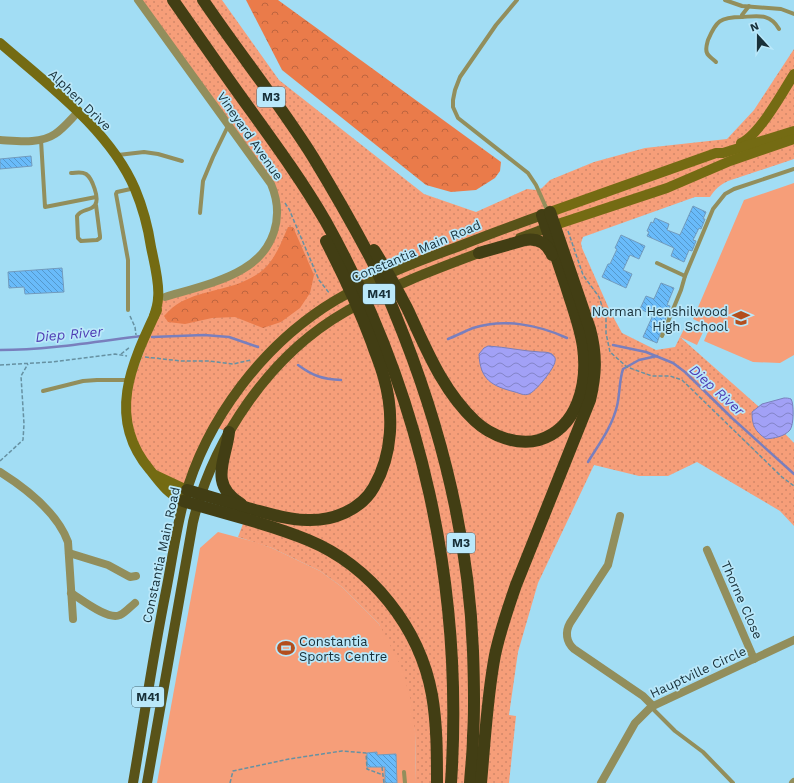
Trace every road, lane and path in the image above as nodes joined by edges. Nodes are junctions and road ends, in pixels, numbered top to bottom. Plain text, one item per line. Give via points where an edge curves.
1 (138, 0) edge
2 (173, 0) edge
3 (203, 0) edge
4 (517, 0) edge
5 (726, 0) edge
6 (749, 6) junction
7 (794, 14) edge
8 (742, 17) junction
9 (779, 29) dead end
10 (0, 43) edge
11 (716, 62) dead end
12 (794, 74) edge
13 (78, 112) junction
14 (764, 120) junction
15 (229, 126) junction
16 (794, 131) edge
17 (794, 139) edge
18 (0, 140) edge
19 (41, 140) junction
20 (759, 141) junction
21 (716, 153) junction
22 (116, 156) junction
23 (182, 161) dead end
24 (730, 161) junction
25 (794, 169) edge
26 (71, 173) dead end
27 (135, 188) junction
28 (96, 197) junction
29 (284, 203) dead end
30 (96, 205) junction
31 (200, 213) dead end
32 (546, 213) junction
33 (551, 227) junction
34 (568, 231) dead end
35 (479, 253) junction
36 (374, 258) junction
37 (657, 263) dead end
38 (685, 276) junction
39 (565, 283) junction
40 (164, 294) junction
41 (332, 297) dead end
42 (128, 310) joint
43 (370, 324) junction
44 (136, 335) dead end
45 (662, 336) dead end
46 (131, 346) dead end
47 (120, 355) junction
48 (136, 356) junction
49 (256, 358) dead end
50 (28, 364) junction
51 (0, 365) edge
52 (130, 380) junction
53 (43, 391) dead end
54 (228, 432) junction
55 (0, 461) edge
56 (0, 472) edge
57 (794, 486) edge
58 (185, 495) junction
59 (199, 500) junction
60 (249, 508) junction
61 (620, 516) dead end
62 (707, 550) dead end
63 (69, 553) junction
64 (136, 576) dead end
65 (71, 593) junction
66 (135, 603) dead end
67 (73, 619) dead end
68 (794, 640) edge
69 (754, 659) junction
70 (652, 707) junction
71 (382, 767) dead end
72 (404, 772) dead end
73 (383, 775) junction
74 (133, 783) edge
75 (147, 783) edge
76 (230, 783) edge
77 (384, 783) edge
78 (405, 783) edge
79 (437, 783) edge
80 (451, 783) edge
81 (470, 783) edge
82 (481, 783) edge
83 (601, 783) edge
84 (733, 783) edge

1 - 15 street, Vineyard Avenue
2 - 43 highway, M3 via 262,126 275,153 346,271
3 - 36 highway, M3 via 358,225
4 - 32 lane via 496,25 460,77 453,107 458,118 528,173 536,185
5 - 6 lane
6 - 7 lane via 781,9
6 - 8 lane
8 - 9 lane via 763,16 773,20
8 - 11 lane via 722,20 713,29 706,48 707,54
10 - 13 main road, Alphen Drive
12 - 14 main road
13 - 19 street via 56,133
13 - 22 main road, Alphen Drive
14 - 20 main road
14 - 21 main road via 749,138
15 - 31 lane via 203,181
15 - 40 street, Vineyard Avenue via 271,184 277,204 273,236 265,250 244,269 221,279
16 - 20 main road, Constantia Main Road / M41
17 - 24 main road, Constantia Main Road / M41
18 - 19 street
19 - 28 lane via 45,207
20 - 21 main road, Constantia Main Road / M41
20 - 24 main road
21 - 32 main road, Constantia Main Road / M41
22 - 23 lane via 144,152
22 - 27 main road, Alphen Drive
24 - 33 main road, Constantia Main Road / M41 via 667,188
25 - 38 lane via 725,194 713,209
26 - 28 lane via 88,175 94,185
27 - 40 main road, Alphen Drive via 147,224 157,276
27 - 42 lane via 116,194 128,260
28 - 30 lane
29 - 41 path via 289,209 319,280
30 - 30 lane via 100,238 81,241 78,238 77,216
32 - 33 highway
32 - 58 main road, Constantia Main Road / M41 via 369,282 306,321 265,359 229,404 204,448
33 - 35 main road, Constantia Main Road / M41
33 - 39 highway
33 - 82 highway via 590,330 594,344 595,380 587,407 506,614 489,691
34 - 57 path via 583,275 599,298 606,318 610,352 627,367 652,376 670,376 682,380
35 - 39 highway via 524,240 540,241 550,252
35 - 54 main road, Constantia Main Road / M41 via 375,295 344,312 316,332 272,372 252,395
36 - 39 highway via 406,307 448,391 476,422 499,436 517,441 539,440 554,433 565,425 580,397 583,381 583,346
36 - 81 highway, M3 via 416,366 435,426 462,548 473,649 474,736
37 - 38 lane
38 - 45 lane
40 - 48 main road
42 - 44 path
43 - 60 highway via 384,377 390,414 387,453 381,473 371,492 353,509 330,519 285,518
43 - 80 highway, M3 via 395,374 425,471 437,527 449,612 453,716
46 - 47 path
47 - 48 path
47 - 50 path
48 - 49 path via 181,362 209,361 233,364
48 - 52 main road
50 - 51 path
50 - 55 path via 22,376 23,440
52 - 53 lane via 83,381
52 - 58 main road via 126,410 128,431 136,452 152,473
54 - 59 main road, Constantia Main Road / M41
54 - 60 highway via 221,466 222,482 232,497
56 - 63 street via 29,492 54,518 65,534
58 - 59 highway
58 - 74 main road, Constantia Main Road / M41 via 162,610
59 - 60 highway
59 - 75 main road, Constantia Main Road / M41
59 - 79 highway via 309,540 356,569 376,587 410,634 424,666 432,694 436,726
61 - 70 street via 608,565 570,623 567,638 574,649 643,696
62 - 69 street, Thorne Close
63 - 64 street via 108,565 130,577
63 - 65 street
65 - 66 street via 95,609 114,616 120,615
65 - 67 street
68 - 69 street, Hauptville Circle
69 - 70 street, Hauptville Circle
70 - 83 street, Hauptville Circle via 635,723
70 - 84 lane via 675,731 703,752
71 - 73 path
72 - 78 lane
73 - 76 path via 367,769 366,753 342,751 289,759 233,772
73 - 77 path

